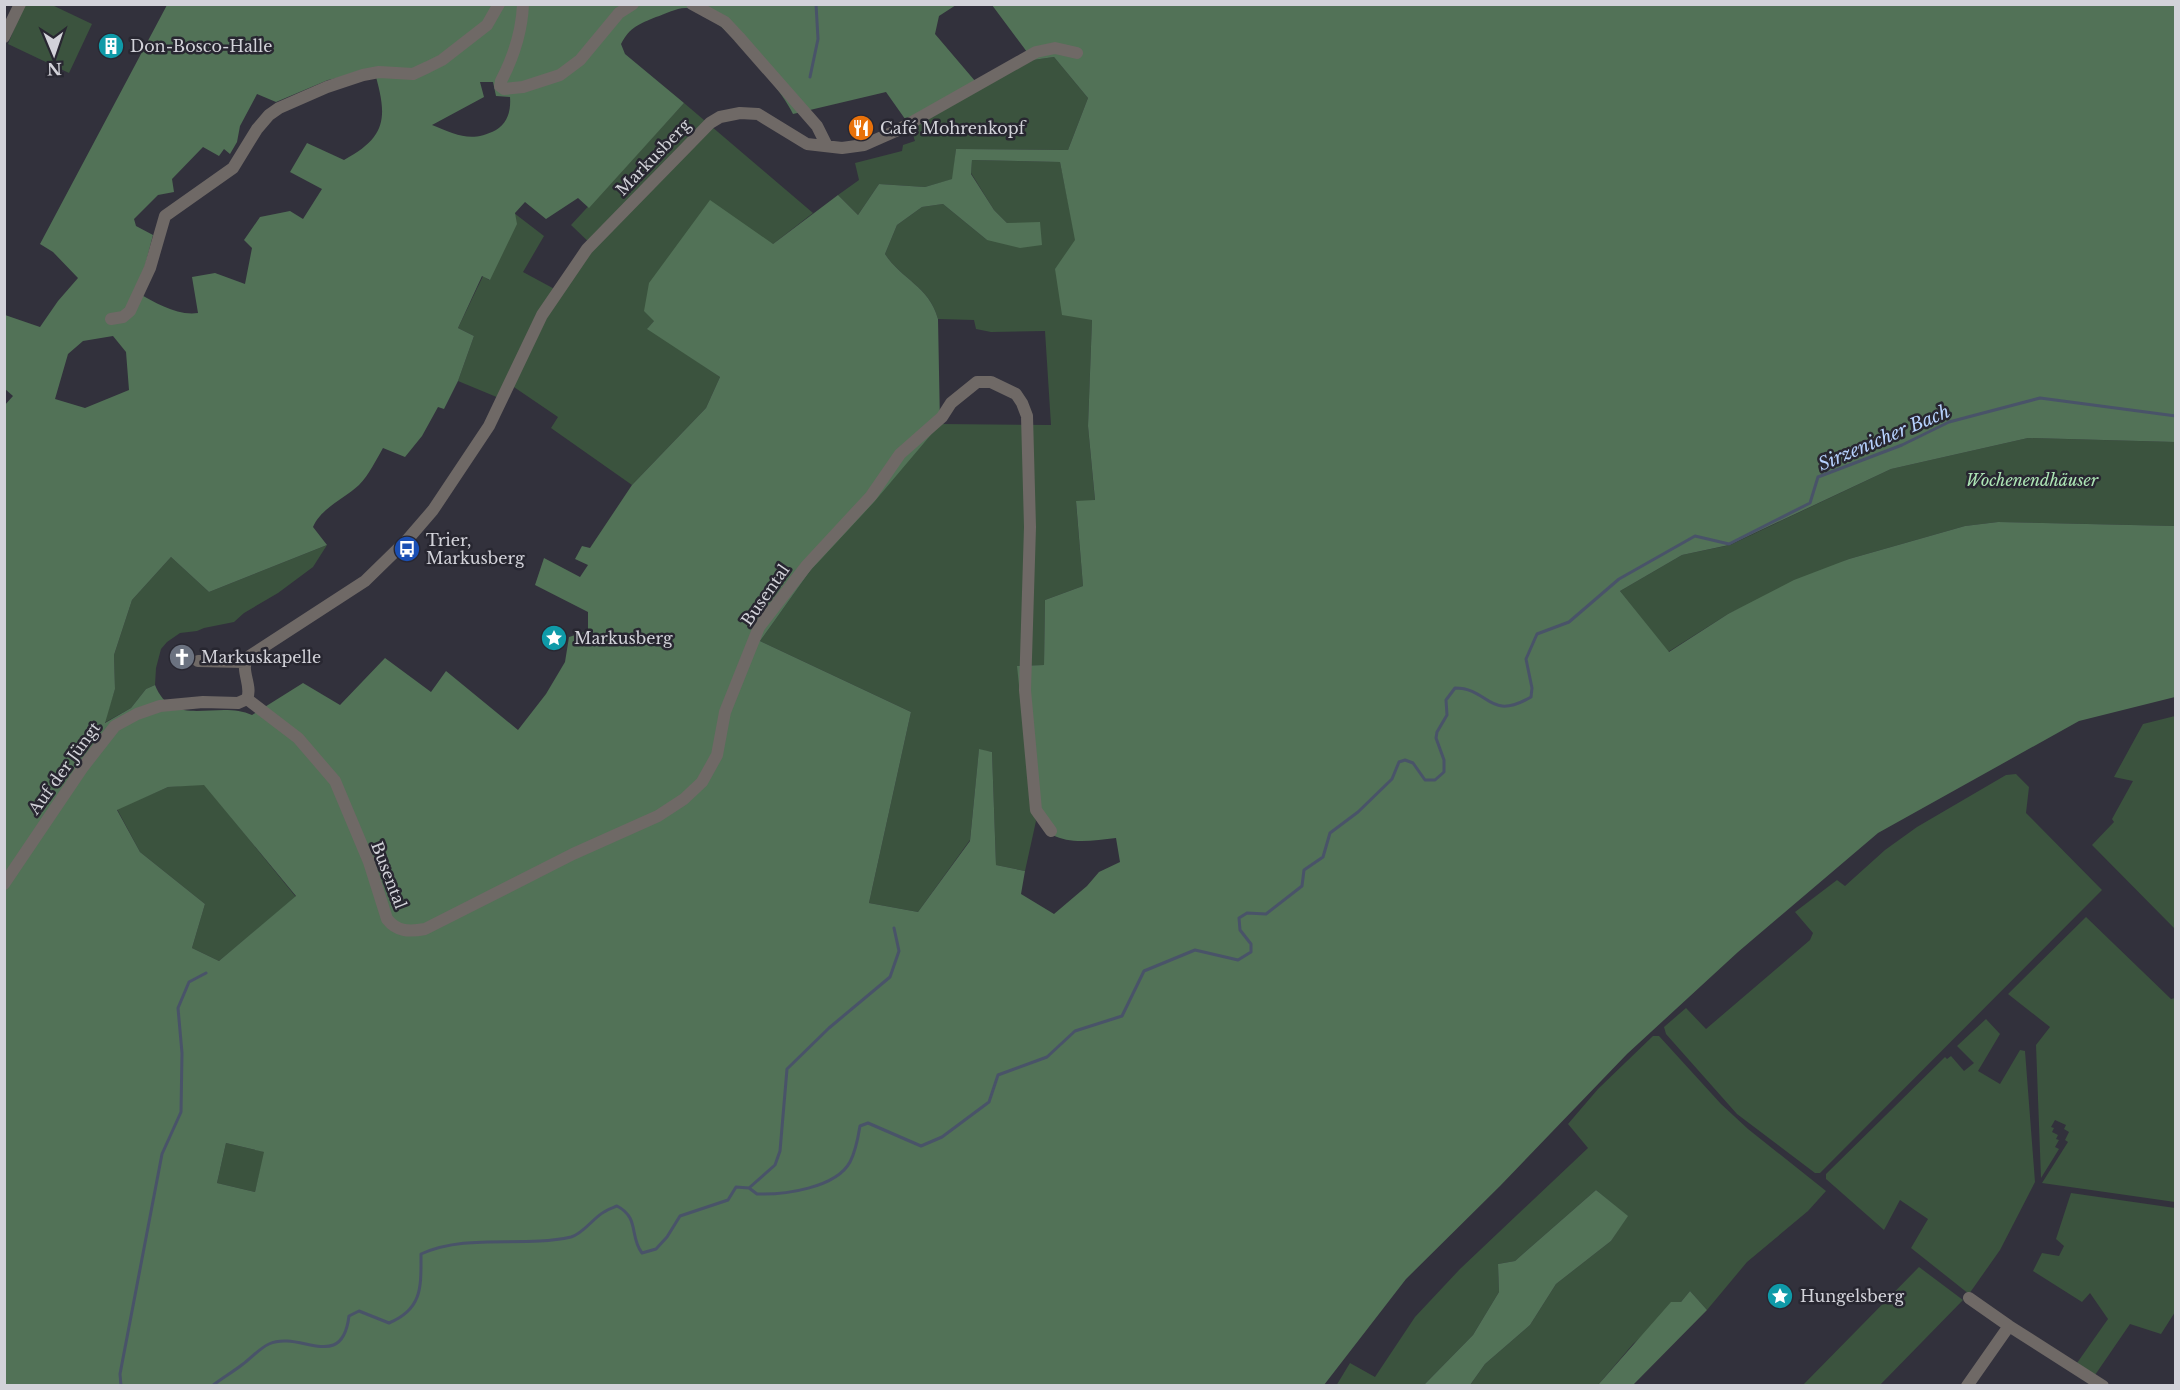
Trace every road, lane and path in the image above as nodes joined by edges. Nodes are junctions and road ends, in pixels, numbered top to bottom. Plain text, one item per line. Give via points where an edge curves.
1 (20, 4) edge
2 (499, 4) edge
3 (523, 4) edge
4 (633, 4) edge
5 (692, 4) edge
6 (4, 37) edge
7 (1077, 53) dead end
8 (827, 146) junction
9 (111, 319) dead end
10 (198, 661) dead end
11 (244, 662) junction
12 (247, 699) junction
13 (1051, 831) dead end
14 (4, 884) edge
15 (1969, 1298) dead end
16 (2010, 1326) junction
17 (1966, 1386) edge
18 (2103, 1386) edge

1 - 6 street
2 - 9 street via 487,25 428,67 413,74 363,75 327,87 269,115 233,168 165,216 150,268 130,311
3 - 4 street via 518,36 501,81 504,89 560,75 580,60 619,13
5 - 8 street via 725,22 817,126
7 - 8 street, Markusberg via 1055,48 1036,52 898,130 864,145
8 - 11 street, Markusberg via 807,144 758,114 720,117 702,130 586,249 542,315 489,426 433,510 365,581 255,651
10 - 11 street
11 - 12 street
12 - 13 street, Busental via 298,738 335,781 392,926 406,931 425,929 684,800 702,782 717,755 725,712 759,627 807,565 871,496 900,454 977,382 991,382 1016,394 1027,416 1030,527 1025,690 1036,810
12 - 14 street, Auf der Jüngt via 160,706 115,726 76,776
15 - 16 street
16 - 17 street
16 - 18 street

